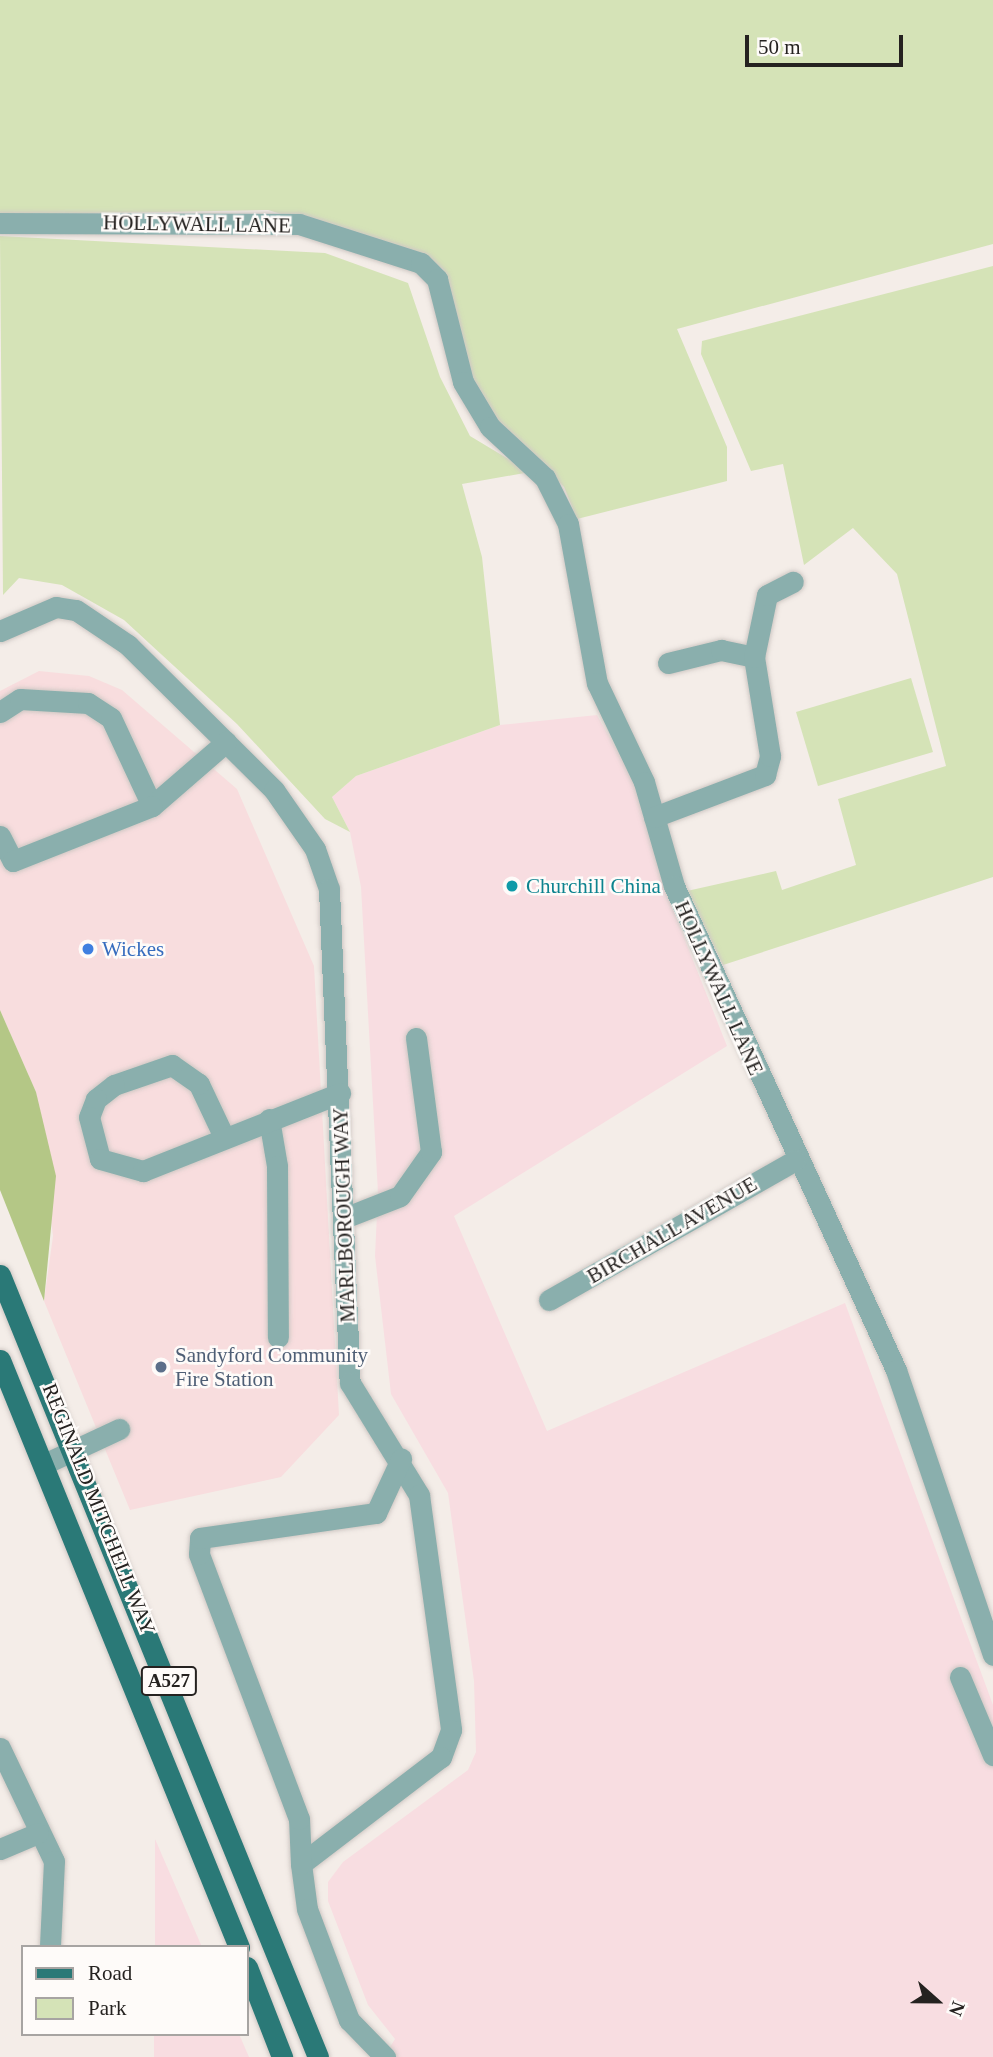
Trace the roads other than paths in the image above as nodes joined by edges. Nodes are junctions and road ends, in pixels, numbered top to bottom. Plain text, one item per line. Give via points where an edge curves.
1 (0, 223) edge
2 (793, 582) dead end
3 (0, 631) edge
4 (754, 657) junction
5 (668, 663) dead end
6 (0, 712) edge
7 (226, 742) junction
8 (152, 806) junction
9 (654, 817) junction
10 (0, 835) edge
11 (416, 1038) dead end
12 (340, 1093) junction
13 (269, 1119) junction
14 (224, 1137) junction
15 (795, 1160) junction
16 (344, 1218) junction
17 (0, 1275) edge
18 (549, 1300) dead end
19 (278, 1337) dead end
20 (0, 1360) edge
21 (119, 1429) dead end
22 (75, 1449) junction
23 (401, 1459) junction
24 (44, 1464) junction
25 (987, 1621) edge
26 (993, 1655) edge
27 (960, 1677) dead end
28 (0, 1748) edge
29 (993, 1755) edge
30 (38, 1833) junction
31 (0, 1849) edge
32 (301, 1864) junction
33 (50, 1945) edge
34 (238, 1945) edge
35 (248, 1970) edge
36 (282, 2057) edge
37 (318, 2057) edge
38 (385, 2057) edge

1 - 9 street, HOLLYWALL LANE via 299,224 421,264 437,279 463,382 490,427 545,478 568,524 597,683
2 - 4 street via 767,595
3 - 7 street, MARLBOROUGH WAY via 56,607 76,610 128,645
4 - 5 street via 721,650
4 - 9 street via 770,756 765,775
6 - 8 street via 20,699 88,703 111,718
7 - 8 street
7 - 12 street, MARLBOROUGH WAY via 294,816 329,889
8 - 10 street via 13,861
9 - 15 street, HOLLYWALL LANE via 674,886
11 - 16 street via 431,1152 400,1196
12 - 13 street
12 - 16 street, MARLBOROUGH WAY
13 - 14 street
13 - 19 street via 277,1166
14 - 14 street via 143,1171 100,1158 89,1117 96,1099 114,1085 172,1065 200,1084
15 - 18 street, BIRCHALL AVENUE
15 - 25 street, HOLLYWALL LANE via 896,1370
16 - 23 street, MARLBOROUGH WAY via 349,1383
17 - 22 main road, REGINALD MITCHELL WAY / A527
20 - 24 main road, REGINALD MITCHELL WAY / A527
21 - 22 street
22 - 24 street
22 - 37 main road, REGINALD MITCHELL WAY / A527
23 - 32 street, MARLBOROUGH WAY via 419,1495 452,1730 448,1747
23 - 32 street via 376,1513 200,1538 199,1553 299,1819
24 - 34 main road, REGINALD MITCHELL WAY / A527
25 - 26 street, HOLLYWALL LANE
27 - 29 street
28 - 30 street
30 - 31 street
30 - 33 street via 54,1861
32 - 38 street via 304,1899 349,2020
35 - 36 main road

